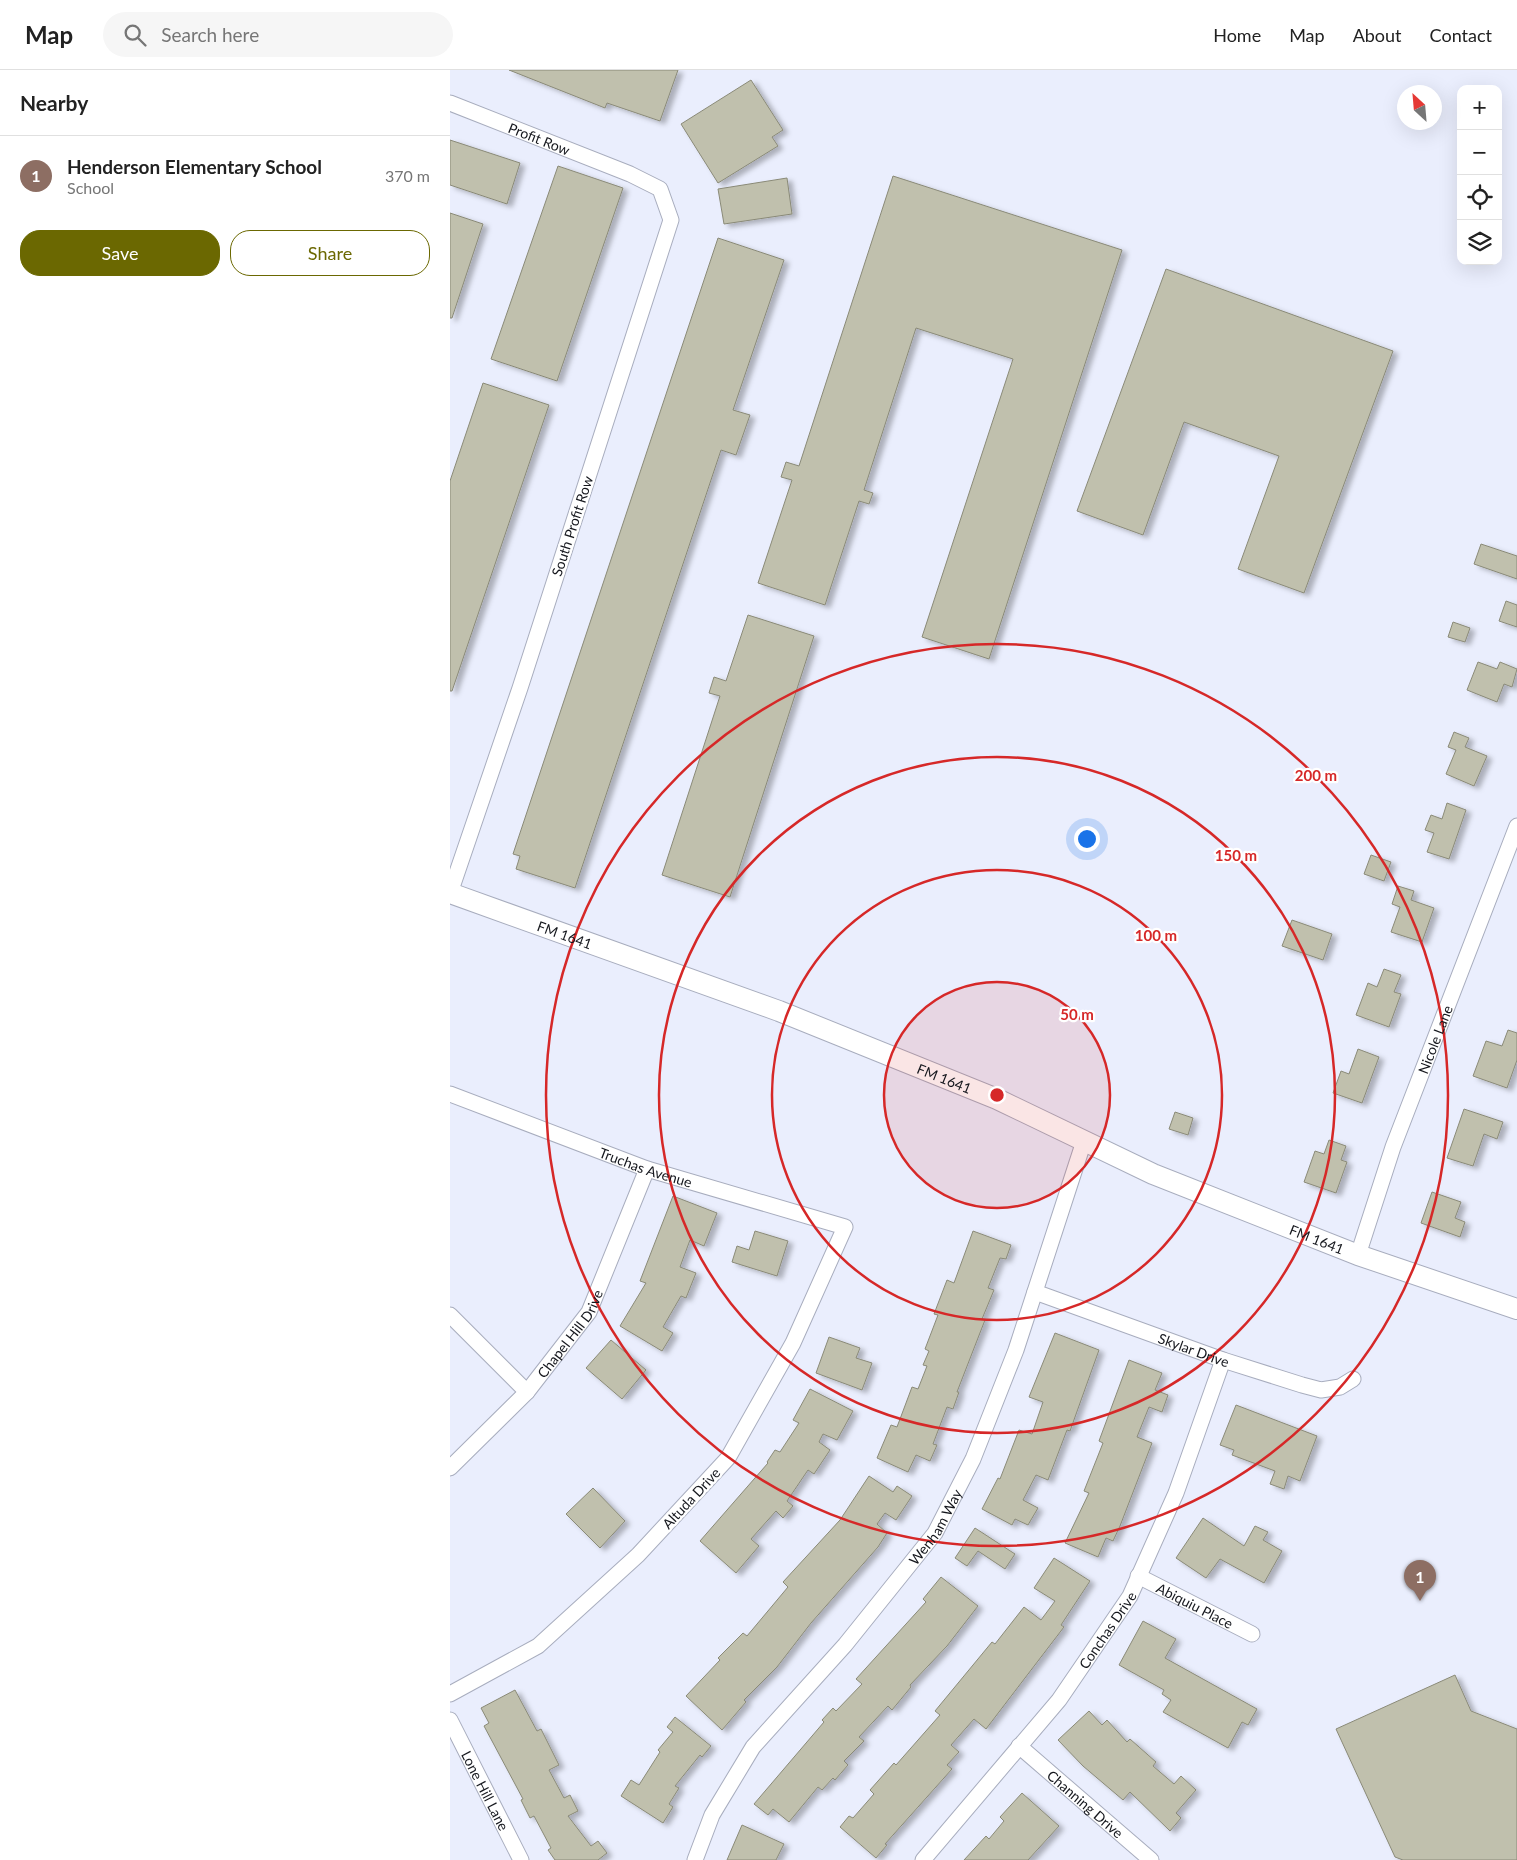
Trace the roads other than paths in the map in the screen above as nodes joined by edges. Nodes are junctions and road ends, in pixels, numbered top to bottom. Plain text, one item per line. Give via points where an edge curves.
1 (450, 103) edge
2 (630, 174) joint
3 (1517, 826) edge
4 (450, 893) edge
5 (450, 1094) edge
6 (1084, 1141) junction
7 (647, 1170) junction
8 (845, 1227) joint
9 (1358, 1255) junction
10 (1035, 1292) junction
11 (1517, 1309) edge
12 (450, 1315) edge
13 (1223, 1360) junction
14 (1353, 1379) dead end
15 (527, 1392) junction
16 (450, 1468) edge
17 (1138, 1576) junction
18 (1252, 1634) dead end
19 (450, 1694) edge
20 (450, 1720) edge
21 (1020, 1746) junction
22 (521, 1860) edge
23 (694, 1860) edge
24 (923, 1860) edge
25 (1151, 1860) edge

1 - 2 street, Profit Row
2 - 4 street, South Profit Row via 660,189 670,220 520,688
3 - 9 street, Nicole Lane via 1393,1147
4 - 6 main road, FM 1641 / FM 1641 via 779,1011 997,1099
5 - 7 street, Truchas Avenue
6 - 9 main road, FM 1641 / FM 1641 via 1153,1174
6 - 10 street, Wenham Way
7 - 8 street, Truchas Avenue
7 - 15 street, Chapel Hill Drive via 589,1312
8 - 19 street, Altuda Drive via 793,1343 728,1458 638,1555 538,1646
9 - 11 main road, FM 1641 / FM 1641
10 - 13 street, Skylar Drive
10 - 23 street, Wenham Way via 973,1459 935,1533 845,1645 753,1748 712,1814
12 - 15 street
13 - 14 street, Skylar Drive via 1322,1390 1340,1387
13 - 17 street, Conchas Drive via 1176,1493
15 - 16 street, Chapel Hill Drive
17 - 18 street, Abiquiu Place
17 - 21 street, Conchas Drive via 1130,1596 1059,1700
20 - 22 street, Lone Hill Lane
21 - 24 street, Conchas Drive
21 - 25 street, Channing Drive

